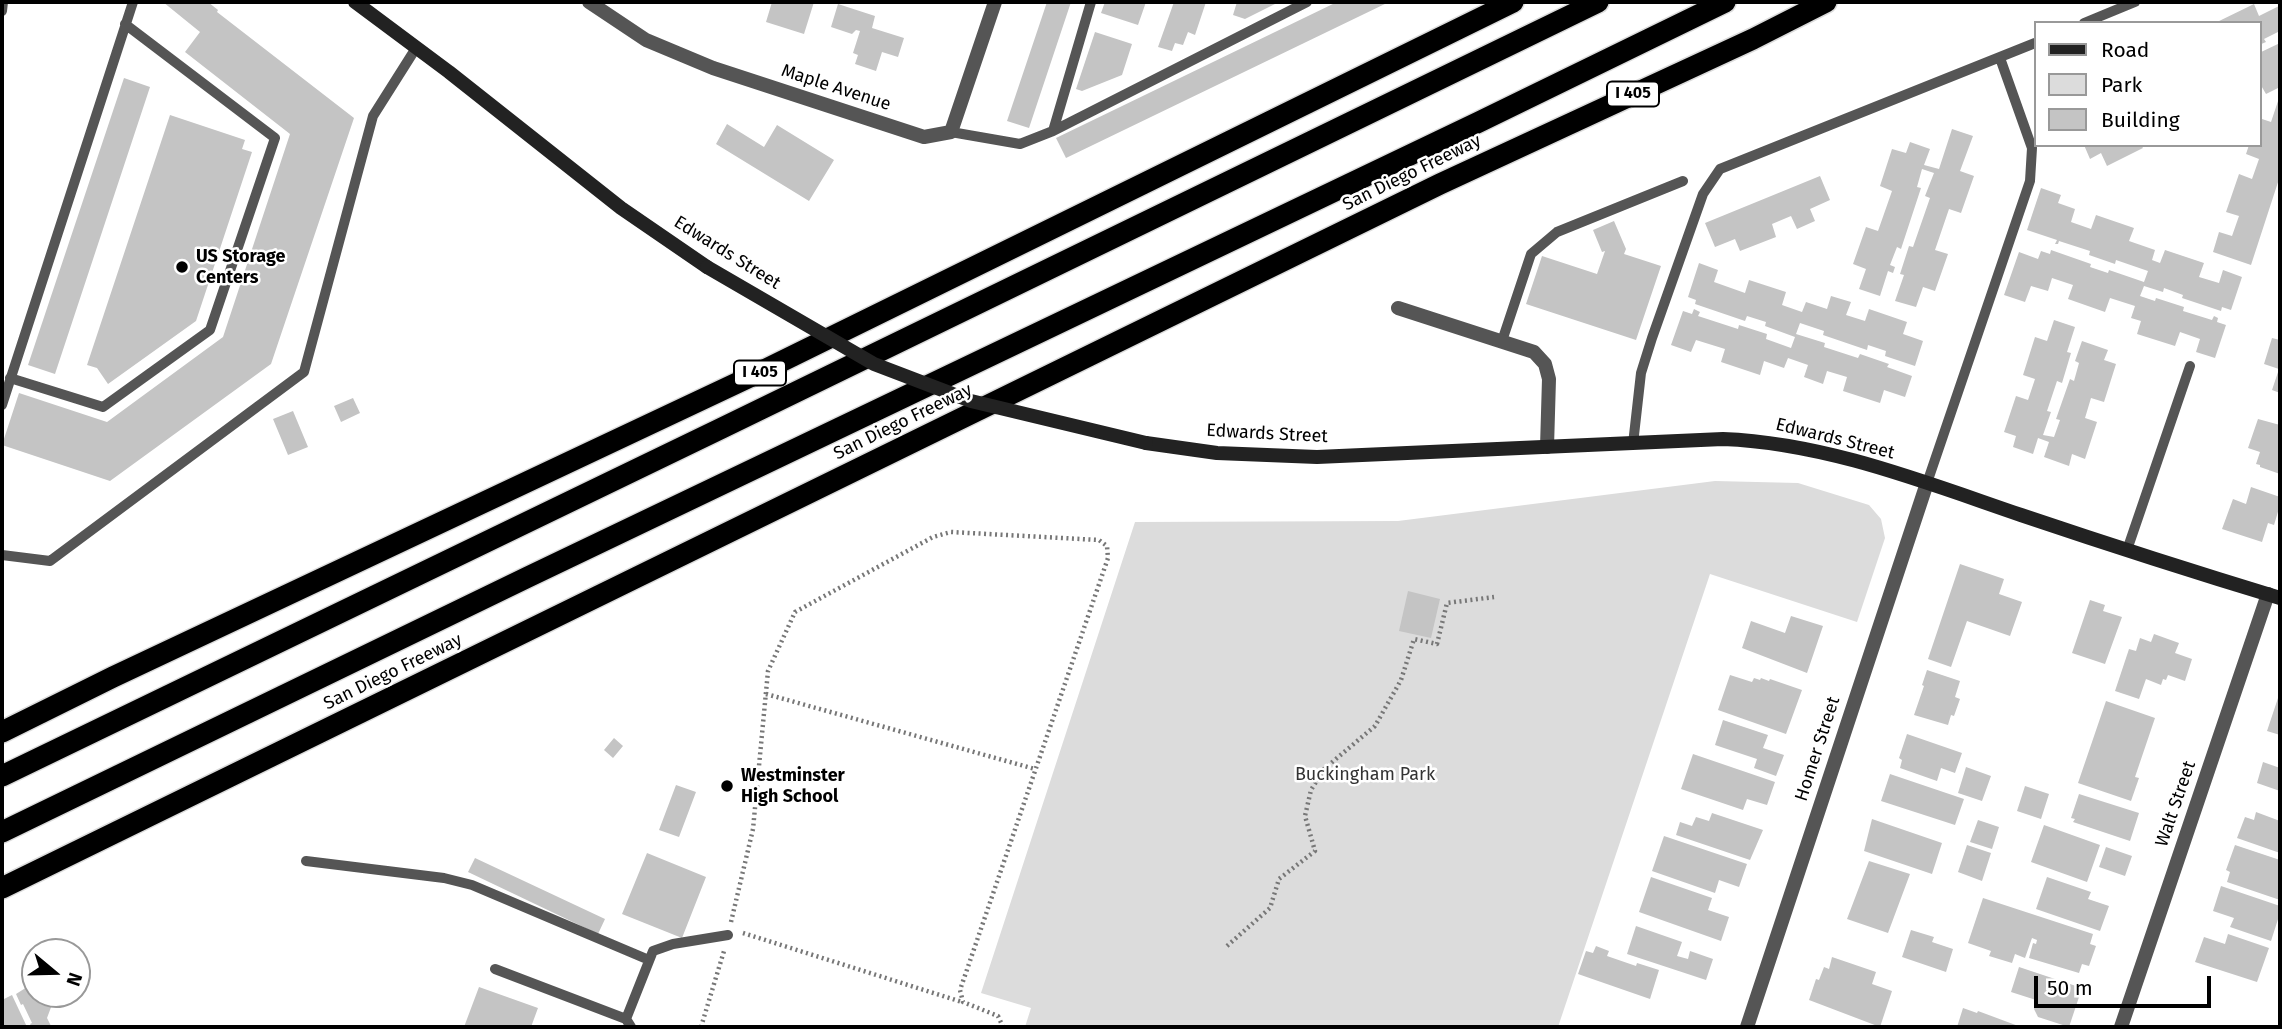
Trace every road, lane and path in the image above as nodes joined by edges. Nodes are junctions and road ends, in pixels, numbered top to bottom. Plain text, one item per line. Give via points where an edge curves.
1 (3, 2) edge
2 (132, 2) edge
3 (355, 2) edge
4 (589, 2) edge
5 (995, 2) edge
6 (1091, 2) edge
7 (1307, 2) edge
8 (1513, 2) edge
9 (1598, 2) edge
10 (1725, 2) edge
11 (1826, 2) edge
12 (2135, 2) edge
13 (605, 7) edge
14 (2, 11) edge
15 (2089, 21) edge
16 (125, 24) junction
17 (2034, 43) edge
18 (416, 48) junction
19 (2000, 58) junction
20 (1053, 131) junction
21 (951, 132) junction
22 (1683, 181) dead end
23 (1398, 307) dead end
24 (1502, 341) junction
25 (2190, 366) dead end
26 (10, 378) junction
27 (2, 405) edge
28 (1633, 444) junction
29 (1547, 447) junction
30 (1927, 483) junction
31 (2127, 550) junction
32 (2, 555) edge
33 (2274, 596) edge
34 (1494, 597) dead end
35 (766, 694) junction
36 (2, 733) edge
37 (1035, 769) junction
38 (2, 776) edge
39 (2, 832) edge
40 (306, 861) dead end
41 (2, 888) edge
42 (729, 932) junction
43 (1227, 946) dead end
44 (649, 960) junction
45 (495, 969) dead end
46 (963, 1002) junction
47 (629, 1023) edge
48 (701, 1027) edge
49 (1003, 1027) edge
50 (1746, 1027) edge
51 (2121, 1027) edge

1 - 14 lane
2 - 16 lane
3 - 18 street, Edwards Street
4 - 13 street, Maple Avenue
5 - 21 street
6 - 20 lane
7 - 20 lane
8 - 36 highway, I 405 via 754,375
9 - 38 highway
10 - 39 highway
11 - 41 highway, San Diego Freeway / I 405 via 1440,184
12 - 15 lane
13 - 21 street, Maple Avenue via 646,40 713,68 924,137
16 - 26 lane
16 - 26 lane via 275,138 210,330 103,407
17 - 19 lane
18 - 29 street, Edwards Street, bridge via 621,208 708,267 874,364 971,401 1146,443 1217,453 1317,457
18 - 32 lane via 373,116 304,372 50,561
19 - 28 lane via 1720,169 1703,194 1652,338 1641,373
19 - 30 lane via 2032,148 2030,181
20 - 21 lane via 1020,144
22 - 24 lane via 1557,232 1542,243 1531,254
23 - 24 street
24 - 29 street via 1534,352 1545,364 1549,379
25 - 31 lane
26 - 27 lane
28 - 29 street, Edwards Street
28 - 30 street, Edwards Street via 1759,441 1794,446
30 - 31 street, Edwards Street
30 - 50 street, Homer Street
31 - 33 street, Edwards Street
33 - 51 street, Walt Street
34 - 43 path via 1447,603 1437,644 1415,639 1401,680 1374,726 1324,769 1311,790 1305,816 1315,851 1279,879 1270,908
35 - 37 path
35 - 37 path via 768,671 795,612 933,537 951,532 1099,540 1107,546 1108,558
35 - 42 path via 753,829
37 - 46 path via 960,990
40 - 44 lane via 472,885
42 - 44 lane via 653,951
42 - 46 path
42 - 48 path
44 - 47 lane
45 - 47 lane
46 - 49 path via 998,1016

